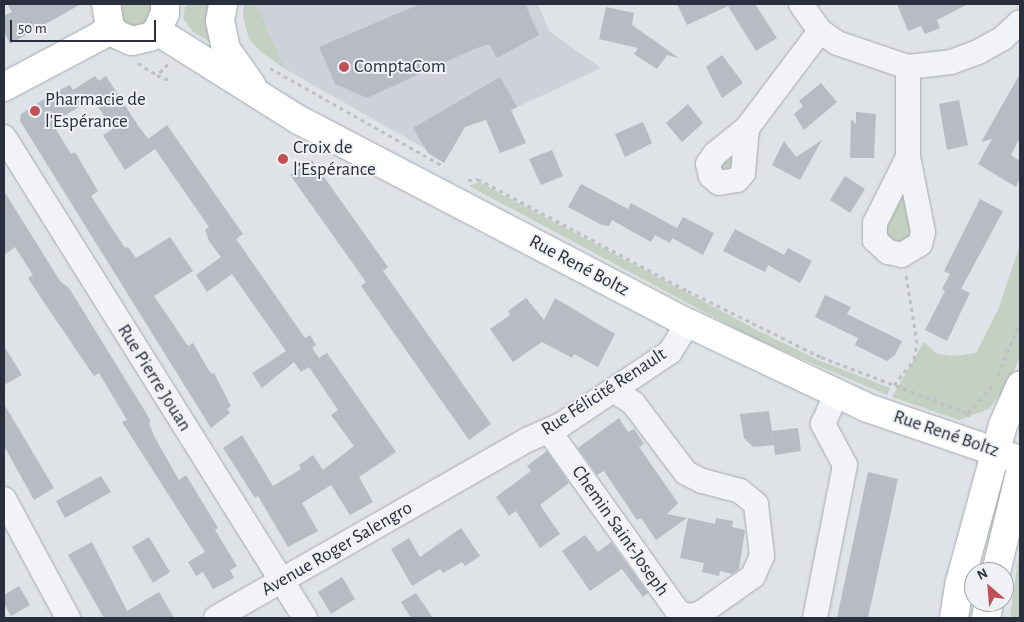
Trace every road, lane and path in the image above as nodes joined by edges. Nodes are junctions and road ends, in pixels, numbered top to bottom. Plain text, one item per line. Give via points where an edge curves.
1 (165, 4) edge
2 (223, 4) edge
3 (801, 4) edge
4 (108, 15) edge
5 (1020, 22) edge
6 (157, 31) junction
7 (820, 31) junction
8 (262, 64) dead end
9 (908, 67) junction
10 (4, 87) edge
11 (257, 94) junction
12 (747, 128) dead end
13 (4, 137) edge
14 (908, 156) junction
15 (452, 172) dead end
16 (461, 176) dead end
17 (902, 255) junction
18 (1020, 322) edge
19 (688, 323) junction
20 (894, 385) junction
21 (1020, 386) edge
22 (613, 390) junction
23 (837, 393) junction
24 (968, 413) junction
25 (549, 431) junction
26 (966, 440) junction
27 (1008, 456) edge
28 (1020, 473) edge
29 (457, 479) joint
30 (4, 499) edge
31 (998, 562) edge
32 (281, 580) junction
33 (68, 618) edge
34 (216, 618) edge
35 (305, 618) edge
36 (815, 618) edge
37 (954, 618) edge

1 - 6 main road via 165,13
2 - 11 main road via 220,21 226,49
3 - 7 street
4 - 6 main road via 116,34 132,40 150,37
4 - 10 main road via 100,36
5 - 9 street via 1003,38 978,52 951,62
6 - 11 main road, Rue René Boltz
7 - 9 street via 838,43
7 - 12 street
8 - 15 path
9 - 14 street
11 - 19 main road, Rue René Boltz via 300,120
13 - 32 street, Rue Pierre Jouan
14 - 17 street via 923,232 920,244
14 - 17 street via 875,224 875,240 888,252
16 - 20 path via 469,181 478,179 821,358
17 - 20 path via 917,343 914,359
18 - 24 path via 993,386
19 - 22 street, Rue Félicité Renault via 670,352
19 - 23 main road, Rue René Boltz
20 - 24 path
21 - 27 main road via 1003,425
22 - 25 street, Rue Félicité Renault
22 - 25 street, Chemin Saint-Joseph via 633,403 686,473 702,482 740,491 756,504 762,556 752,576 701,613 690,616 679,613
23 - 26 main road, Rue René Boltz via 868,408
23 - 36 street via 823,424 845,465
24 - 26 path
25 - 29 street, Rue Félicité Renault
26 - 27 main road, Rue René Boltz
27 - 37 main road via 960,582
28 - 31 main road
29 - 32 street, Avenue Roger Salengro
30 - 33 street
32 - 34 street, Avenue Roger Salengro
32 - 35 street, Rue Pierre Jouan

